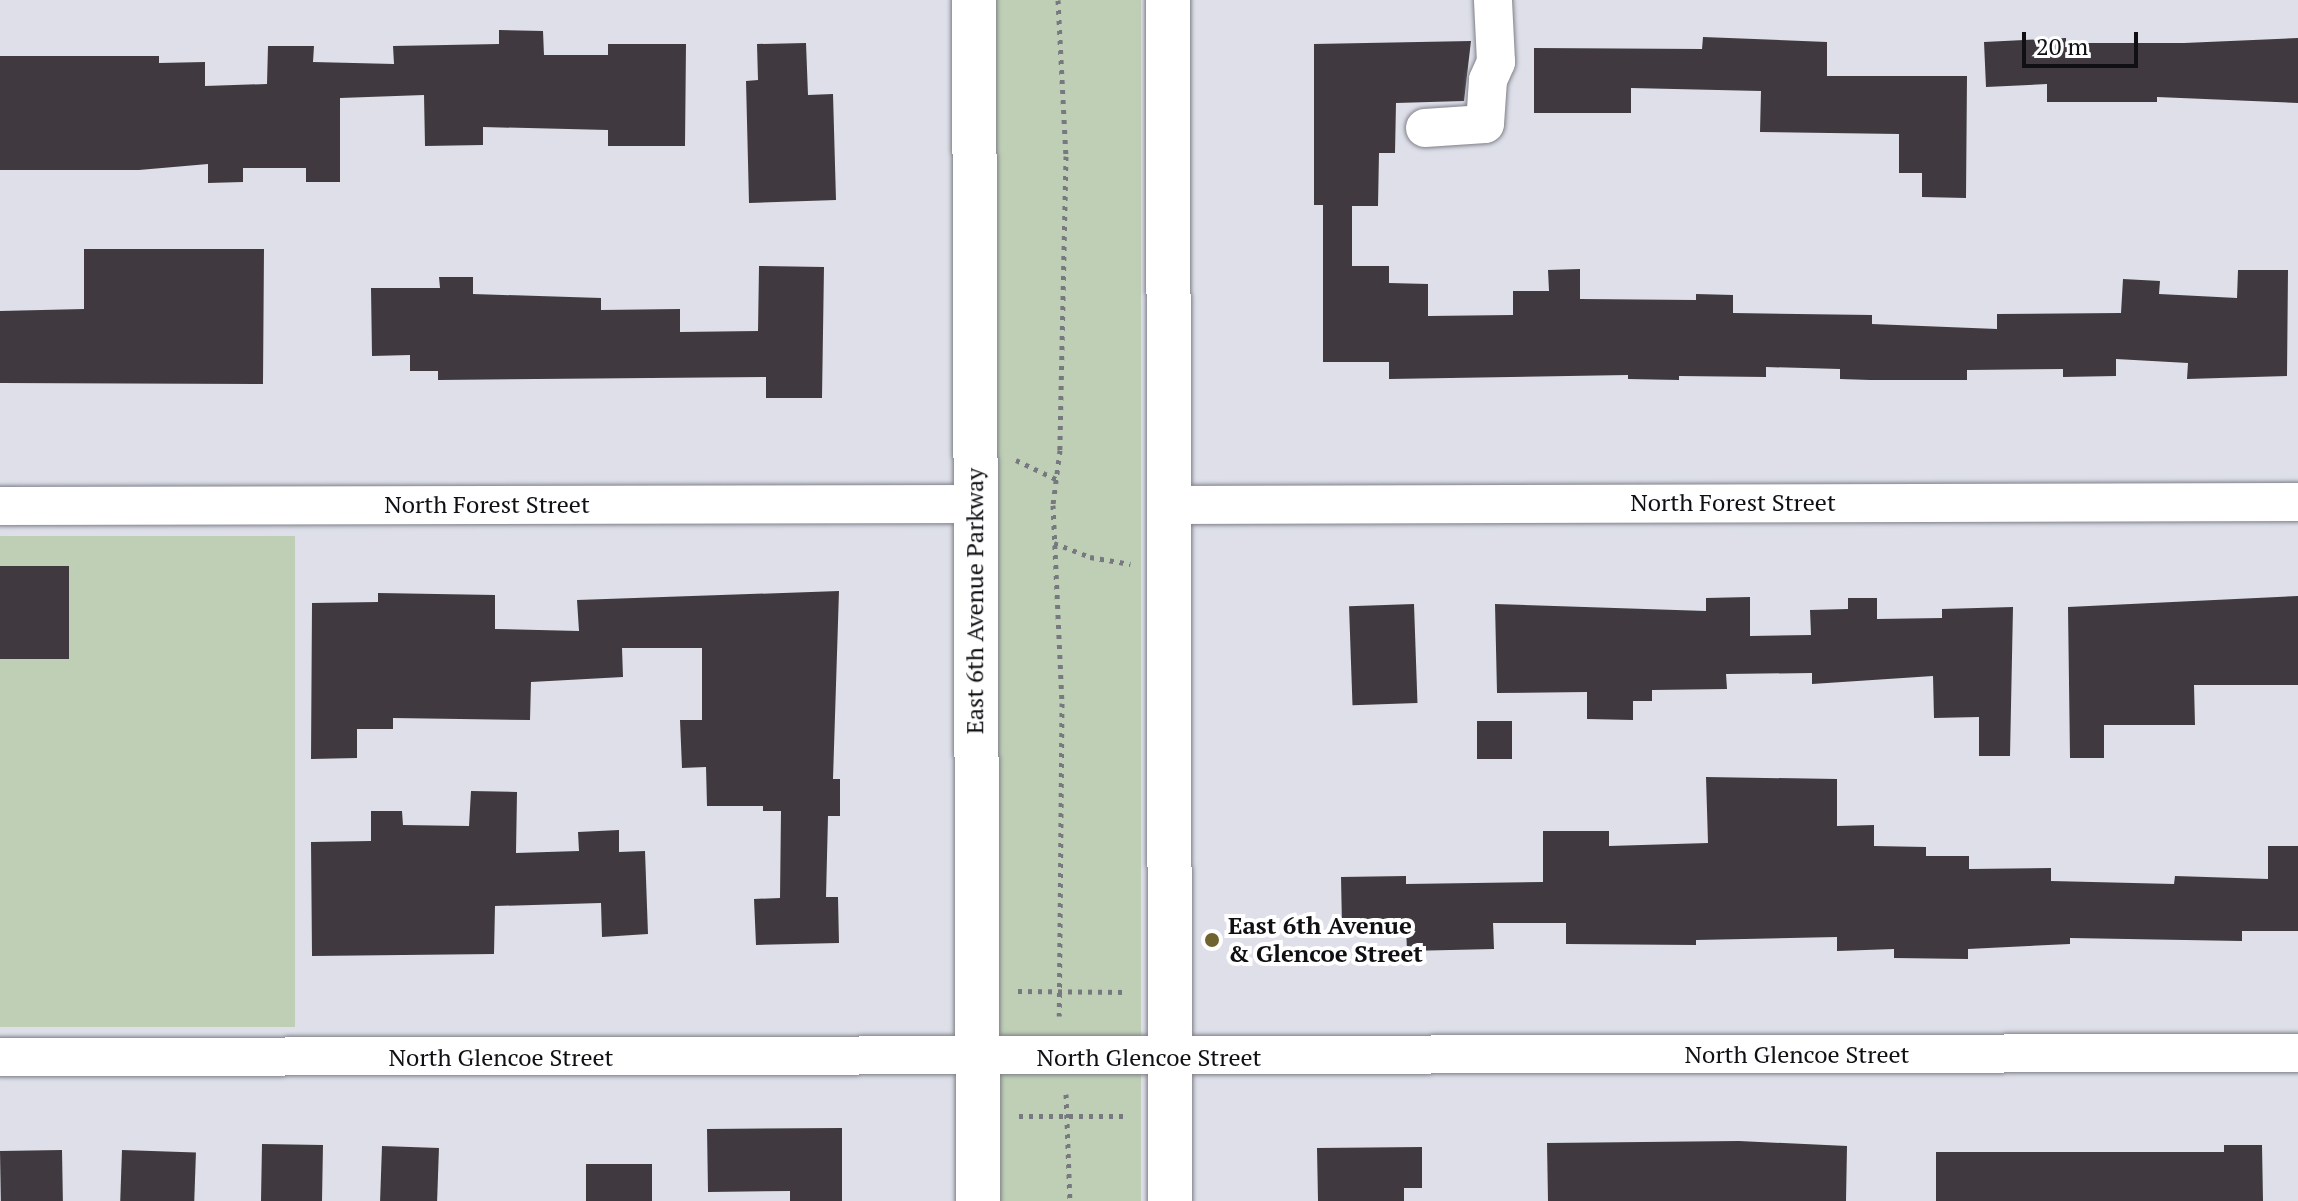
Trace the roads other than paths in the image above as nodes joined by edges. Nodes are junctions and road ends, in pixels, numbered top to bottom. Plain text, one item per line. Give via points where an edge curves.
1 (974, 0) edge
2 (1168, 0) edge
3 (1493, 0) edge
4 (1425, 128) dead end
5 (2298, 502) edge
6 (974, 504) junction
7 (1169, 505) junction
8 (0, 506) edge
9 (2298, 1053) edge
10 (0, 1057) edge
11 (1169, 1057) junction
12 (978, 1059) junction
13 (978, 1201) edge
14 (1170, 1201) edge

1 - 6 main road, East 6th Avenue Parkway
2 - 7 main road
3 - 4 street via 1496,62 1488,80 1485,124
5 - 7 street, North Forest Street
6 - 8 street, North Forest Street
6 - 12 main road, East 6th Avenue Parkway
7 - 11 main road
9 - 11 street, North Glencoe Street
10 - 12 street, North Glencoe Street
11 - 12 street, North Glencoe Street
11 - 14 main road
12 - 13 main road, East 6th Avenue Parkway

